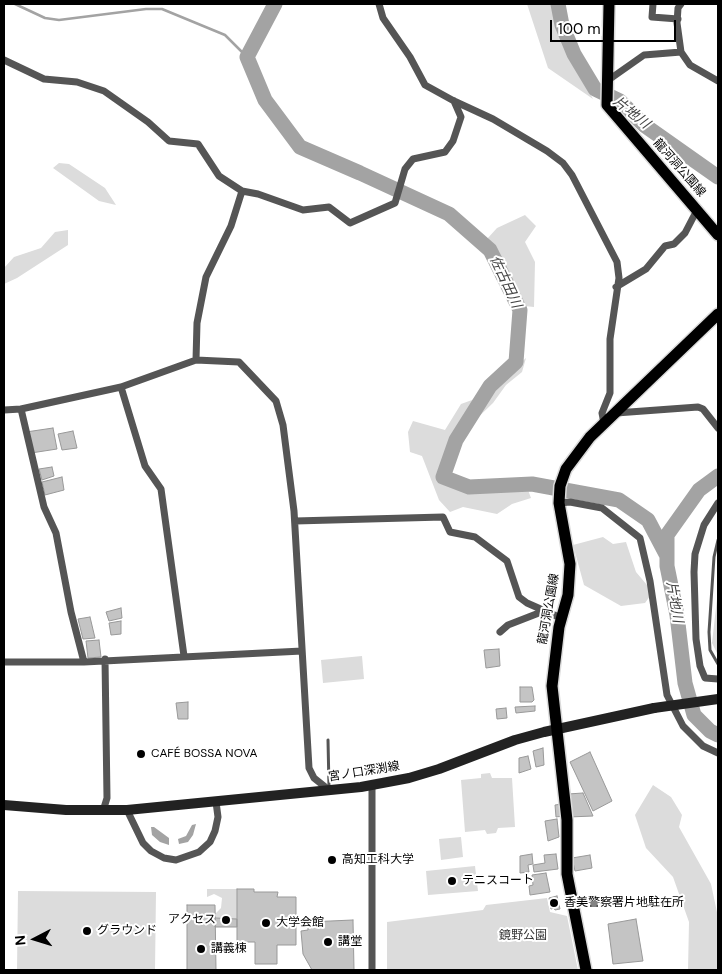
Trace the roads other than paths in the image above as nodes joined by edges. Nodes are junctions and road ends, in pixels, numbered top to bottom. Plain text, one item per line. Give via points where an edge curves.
1 (378, 4) edge
2 (609, 4) edge
3 (653, 4) edge
4 (681, 4) edge
5 (678, 19) junction
6 (680, 52) junction
7 (4, 60) edge
8 (718, 81) edge
9 (606, 83) junction
10 (454, 101) junction
11 (242, 191) junction
12 (697, 210) junction
13 (718, 235) edge
14 (616, 287) junction
15 (718, 314) edge
16 (196, 360) junction
17 (122, 387) junction
18 (21, 409) junction
19 (4, 410) edge
20 (615, 413) junction
21 (604, 423) junction
22 (718, 428) edge
23 (559, 500) junction
24 (718, 503) edge
25 (295, 522) junction
26 (718, 540) edge
27 (544, 611) junction
28 (561, 618) junction
29 (500, 632) dead end
30 (302, 651) junction
31 (184, 656) junction
32 (105, 660) junction
33 (4, 662) edge
34 (84, 662) junction
35 (718, 664) edge
36 (718, 678) edge
37 (718, 699) edge
38 (556, 729) junction
39 (328, 740) dead end
40 (718, 752) edge
41 (372, 785) junction
42 (329, 790) junction
43 (216, 802) junction
44 (4, 805) edge
45 (102, 810) junction
46 (127, 810) junction
47 (372, 970) edge
48 (586, 970) edge

1 - 10 street via 383,18 425,85
2 - 9 main road, 龍河洞公園線
3 - 5 street via 652,18
4 - 5 street
5 - 6 street
6 - 8 street via 690,65
6 - 9 street via 644,55
7 - 11 street via 44,79 77,82 104,91 169,141 198,144 219,176
9 - 12 main road, 龍河洞公園線 via 606,101 615,117
10 - 11 street via 461,117 449,147 445,152 413,159 405,169 395,203 365,217 350,223 329,207 303,210
10 - 14 street via 493,119 564,163 617,262
11 - 16 street via 231,226 206,277 197,323
12 - 13 main road, 龍河洞公園線
12 - 14 street via 685,233 674,244 666,246 646,269
14 - 21 street via 610,339 610,392 602,413
15 - 20 main road, 龍河洞公園線
16 - 17 street
16 - 25 street via 239,362 276,401 283,425
17 - 18 street
17 - 31 street via 146,466 160,489
18 - 19 street
18 - 34 street via 44,507 56,533
20 - 21 main road, 龍河洞公園線
20 - 22 street via 698,407
21 - 23 main road, 龍河洞公園線 via 563,476
23 - 28 main road, 龍河洞公園線 via 570,564 568,595
23 - 40 street via 602,508 640,538 650,581 667,695 683,726 703,746
24 - 36 street via 704,525 695,554 694,572 700,666 706,678
25 - 27 street via 443,517 450,532 475,537 507,561 518,597
25 - 30 street
26 - 35 lane via 709,632 710,650
27 - 28 street
27 - 29 street via 508,625
28 - 38 main road, 龍河洞公園線 via 553,670
30 - 31 street
30 - 42 street via 309,768 314,778
31 - 32 street
32 - 34 street
32 - 45 street via 107,798
33 - 34 street
37 - 38 main road, 宮ノ口深渕線, bridge via 654,708
38 - 41 main road, 宮ノ口深渕線 via 515,740 439,769
38 - 48 main road, 龍河洞公園線 via 567,820 567,874
39 - 42 lane
41 - 42 main road, 宮ノ口深渕線
41 - 47 street
42 - 43 main road, 宮ノ口深渕線
43 - 46 main road, 宮ノ口深渕線
43 - 46 street via 218,817 210,842 199,852 176,860 151,852
44 - 45 main road, 宮ノ口深渕線
45 - 46 main road, 宮ノ口深渕線

